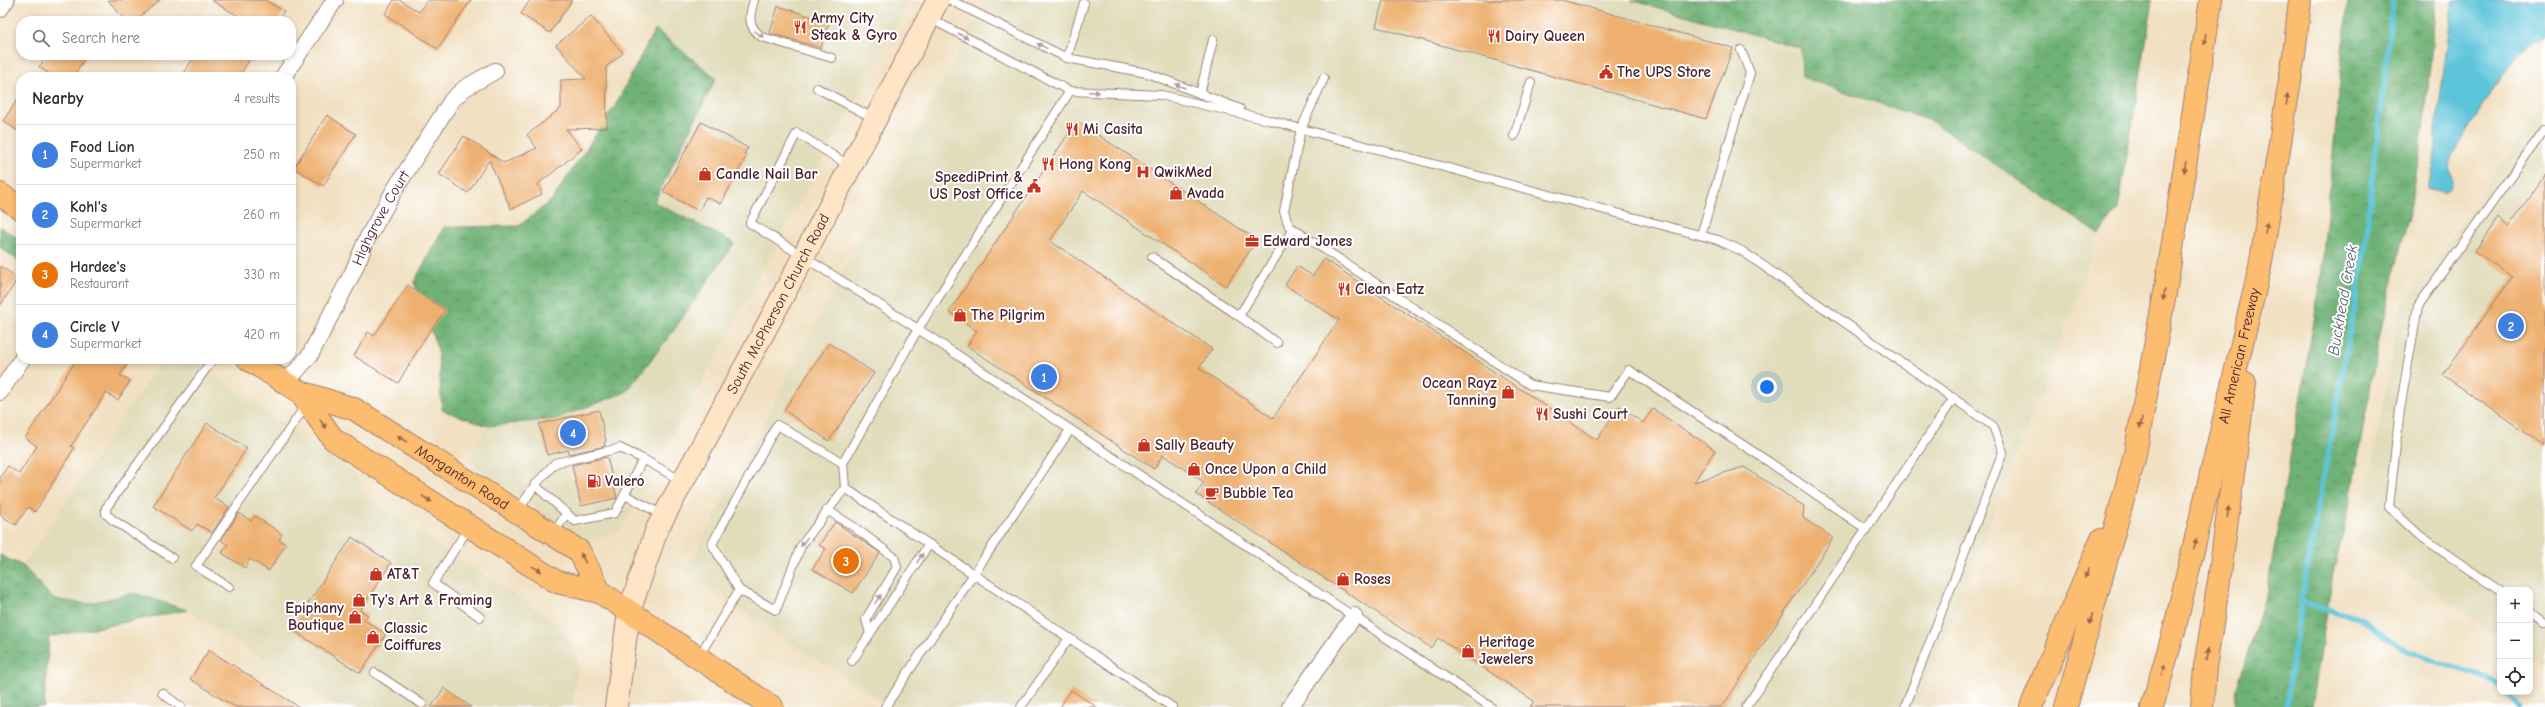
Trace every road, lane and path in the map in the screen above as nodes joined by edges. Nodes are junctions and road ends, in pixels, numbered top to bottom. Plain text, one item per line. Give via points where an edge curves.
1 (6, 0) edge
2 (335, 0) edge
3 (754, 0) edge
4 (2211, 0) edge
5 (2300, 0) edge
6 (1084, 2) dead end
7 (936, 5) edge
8 (0, 9) edge
9 (1213, 40) dead end
10 (1741, 50) dead end
11 (296, 58) edge
12 (832, 58) dead end
13 (1067, 58) junction
14 (294, 60) edge
15 (495, 71) dead end
16 (286, 72) edge
17 (1324, 78) dead end
18 (1531, 82) dead end
19 (817, 88) dead end
20 (1070, 91) junction
21 (1200, 94) junction
22 (875, 119) junction
23 (1268, 120) junction
24 (1301, 129) junction
25 (2545, 129) edge
26 (1514, 136) dead end
27 (851, 166) junction
28 (0, 194) edge
29 (16, 205) edge
30 (1293, 229) junction
31 (1701, 235) junction
32 (804, 255) junction
33 (1152, 257) dead end
34 (2260, 267) junction
35 (1239, 316) junction
36 (918, 329) junction
37 (1277, 343) dead end
38 (19, 364) edge
39 (209, 364) edge
40 (256, 364) edge
41 (0, 392) edge
42 (298, 392) junction
43 (1954, 398) junction
44 (1070, 430) junction
45 (643, 459) junction
46 (2134, 460) junction
47 (843, 463) junction
48 (682, 481) junction
49 (535, 485) junction
50 (845, 488) junction
51 (624, 495) junction
52 (826, 510) junction
53 (517, 512) junction
54 (567, 513) junction
55 (664, 516) junction
56 (469, 526) junction
57 (1866, 529) junction
58 (554, 534) junction
59 (929, 544) junction
60 (172, 558) dead end
61 (975, 575) junction
62 (229, 587) dead end
63 (2497, 589) edge
64 (739, 590) junction
65 (600, 592) junction
66 (629, 612) junction
67 (2533, 613) edge
68 (1354, 616) junction
69 (480, 618) dead end
70 (2545, 621) edge
71 (870, 634) junction
72 (1069, 638) junction
73 (698, 658) junction
74 (852, 661) dead end
75 (375, 673) dead end
76 (760, 702) edge
77 (422, 704) dead end
78 (173, 707) edge
79 (181, 707) edge
80 (616, 707) edge
81 (885, 707) edge
82 (1021, 707) edge
83 (1172, 707) edge
84 (1290, 707) edge
85 (1491, 707) edge
86 (1746, 707) edge
87 (1905, 707) edge
88 (2031, 707) edge
89 (2066, 707) edge
90 (2152, 707) edge
91 (2202, 707) edge

1 - 8 street
2 - 11 street
3 -> 12 lane via 749,23 762,37
4 -> 46 main road via 2165,293
34 -> 5 main road, All American Freeway via 2294,55
6 - 13 lane
13 -> 7 lane
7 -> 20 lane
7 - 22 main road, South McPherson Church Road
9 - 21 lane
10 - 31 lane via 1750,73
21 -> 13 lane via 1147,73
14 - 16 street
15 - 42 street, Highgrove Court via 452,100 395,189 367,239 310,355
17 - 24 lane
18 - 26 lane
19 - 22 lane
20 -> 23 lane via 1160,94
20 - 36 lane
21 - 23 lane
22 - 27 main road, South McPherson Church Road
23 - 24 lane
24 - 30 lane via 1284,211 1289,226
24 - 31 lane
25 - 63 lane via 2418,306 2400,409 2389,507 2418,535
27 - 32 main road, South McPherson Church Road
27 - 32 lane via 797,133 750,223
28 - 29 main road
30 - 35 lane
30 - 57 lane via 1530,385 1610,397 1629,370
31 - 43 lane via 1742,251
32 - 36 lane
32 - 48 main road, South McPherson Church Road
33 - 35 lane
90 -> 34 main road, All American Freeway via 2174,631
91 -> 34 main road via 2205,667 2219,581
35 - 37 lane
36 - 44 lane
36 - 47 lane
38 - 41 street
39 - 60 lane via 106,508 106,514 113,520
40 - 42 main road, Morganton Road
53 -> 42 main road, Morganton Road via 354,409
42 -> 56 main road, Morganton Road via 333,439
42 - 62 lane via 196,566
43 - 57 lane
43 - 87 lane via 1993,426 2003,452
44 - 61 lane
44 - 68 lane
45 - 48 lane
45 - 49 lane via 620,448 555,463
45 - 51 lane
46 -> 88 main road
46 -> 89 main road
47 - 50 lane
47 - 64 lane via 777,425 712,544
48 - 55 main road, South McPherson Church Road
49 - 53 lane
49 - 54 lane
50 - 52 lane
50 - 59 lane
51 - 54 lane via 615,513 575,521
51 - 55 lane
52 -> 64 lane via 801,546 776,610
71 -> 52 lane via 866,619 897,567 894,557
53 - 58 main road, Morganton Road
54 - 58 lane
55 - 66 main road, South McPherson Church Road via 657,529
56 -> 65 main road, Morganton Road via 557,582
56 - 69 lane via 433,583
57 - 86 lane
65 -> 58 main road, Morganton Road via 579,550
59 - 61 lane
71 -> 59 lane
61 - 72 lane
61 - 81 lane
64 - 73 lane
65 - 66 main road, Morganton Road
66 - 73 main road, Morganton Road
66 - 80 main road, South McPherson Church Road
67 - 70 lane
68 - 84 street
68 - 85 lane
71 - 74 lane
72 - 82 lane
72 - 83 lane
73 - 76 main road, Morganton Road
75 - 77 lane
78 - 79 lane via 162,693

